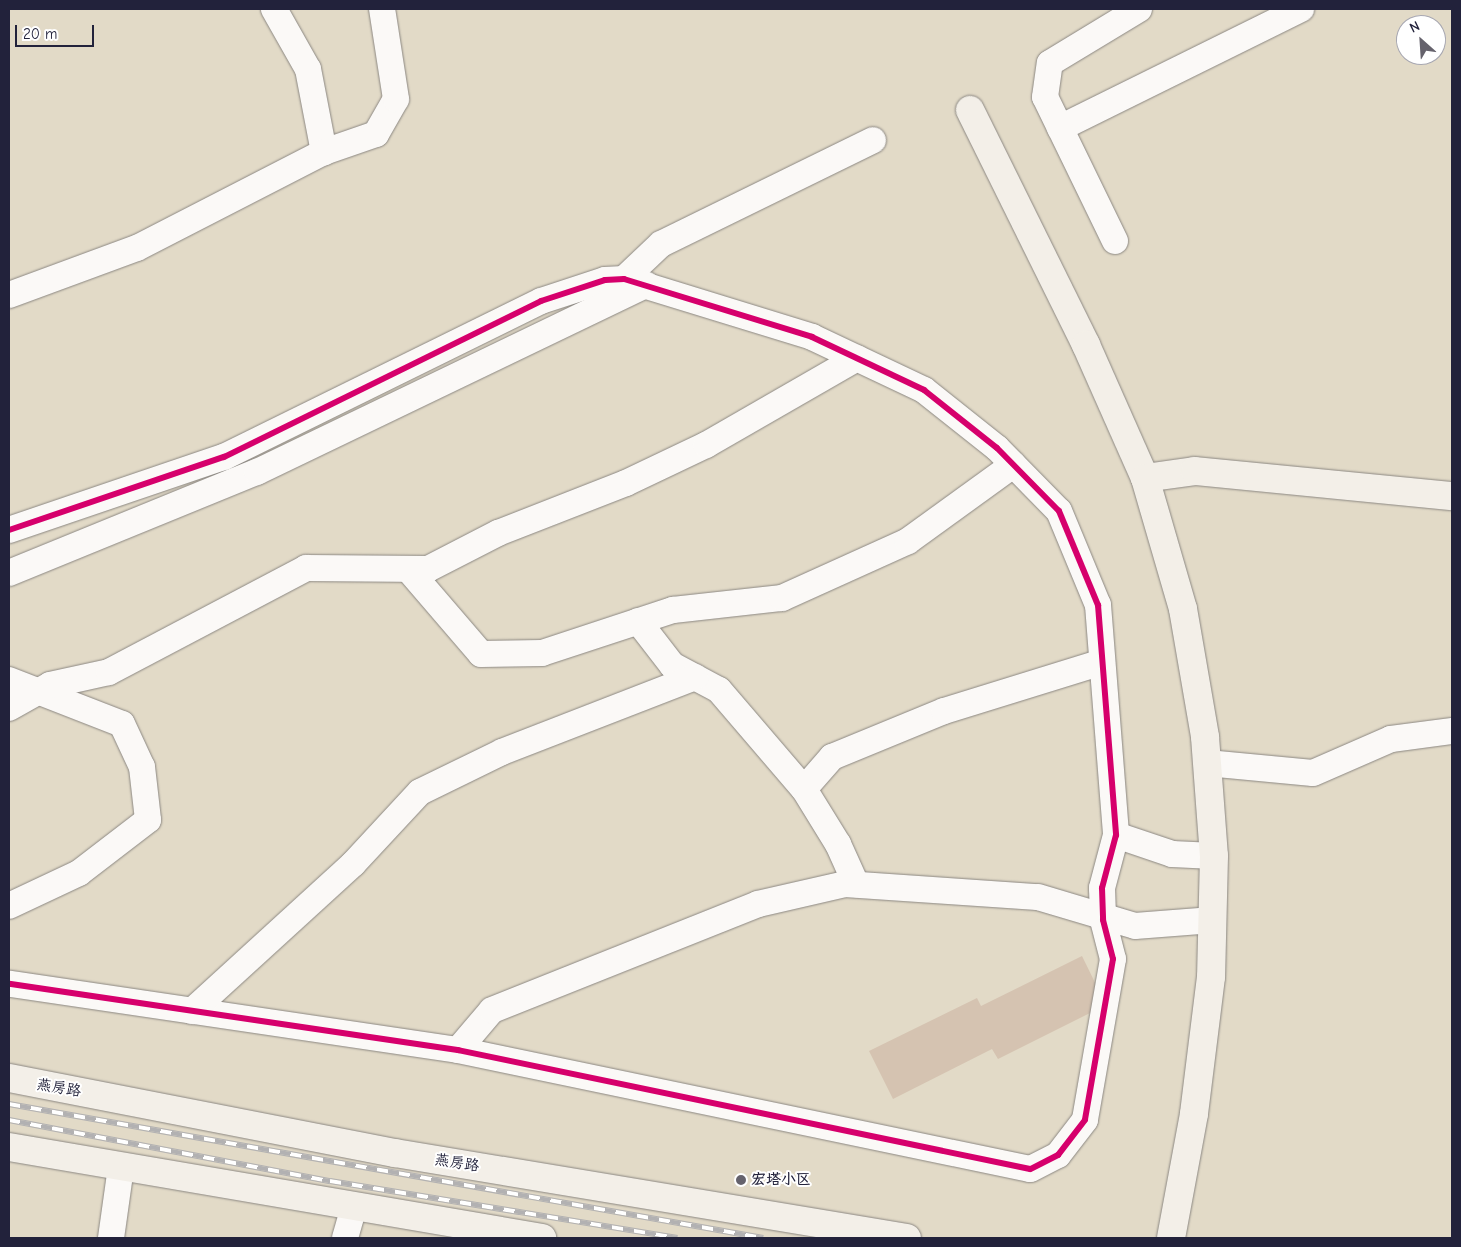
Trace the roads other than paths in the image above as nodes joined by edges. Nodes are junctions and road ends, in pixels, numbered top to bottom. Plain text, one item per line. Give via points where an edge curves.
1 (274, 9) edge
2 (382, 9) edge
3 (1139, 9) edge
4 (1302, 9) edge
5 (970, 110) dead end
6 (1060, 128) junction
7 (874, 140) dead end
8 (324, 152) junction
9 (1115, 241) dead end
10 (635, 282) junction
11 (9, 295) edge
12 (857, 358) junction
13 (1013, 465) junction
14 (1145, 478) junction
15 (1452, 496) edge
16 (9, 530) edge
17 (408, 569) junction
18 (9, 573) edge
19 (638, 621) junction
20 (1102, 662) junction
21 (695, 677) junction
22 (9, 680) edge
23 (35, 693) junction
24 (9, 708) edge
25 (1452, 731) edge
26 (1207, 763) junction
27 (804, 789) junction
28 (1116, 835) junction
29 (1214, 856) junction
30 (856, 884) junction
31 (9, 906) edge
32 (1103, 920) junction
33 (1212, 920) junction
34 (9, 984) edge
35 (192, 1011) junction
36 (458, 1050) junction
37 (9, 1078) edge
38 (9, 1146) edge
39 (120, 1167) junction
40 (354, 1206) junction
41 (848, 1233) edge
42 (112, 1238) edge
43 (345, 1238) edge
44 (542, 1238) edge
45 (907, 1238) edge
46 (1171, 1238) edge

1 - 8 street via 308,69
2 - 8 street via 396,99 376,134
3 - 6 street via 1050,62 1045,97
4 - 6 street
5 - 14 street via 1086,345
6 - 9 street
7 - 10 street via 662,244
8 - 11 street via 137,248
10 - 12 street via 812,337
10 - 16 street via 605,280 541,301 224,457
10 - 18 street via 257,472
12 - 13 street via 924,390
12 - 17 street via 789,401 626,483 498,533 428,569
13 - 19 street via 908,541 782,598 673,610
13 - 20 street via 1059,511 1098,605
14 - 15 street via 1195,471
14 - 26 street via 1182,609
17 - 19 street via 481,654 542,653
17 - 23 street via 306,568 109,672 50,685
19 - 21 street via 672,665
20 - 27 street via 944,711 832,757
20 - 28 street
21 - 27 street via 719,690
21 - 35 street via 502,752 420,792 354,864
22 - 23 street
23 - 24 street
23 - 31 street via 122,724 142,767 148,820 79,873
25 - 26 street via 1391,738 1313,773
26 - 29 street
27 - 30 street via 838,844
28 - 29 street via 1172,854
28 - 32 street via 1102,888
29 - 33 street
30 - 32 street via 1038,897
30 - 36 street via 758,904 492,1010
32 - 33 street via 1135,926
32 - 36 street via 1113,959 1085,1120 1058,1155 1030,1169
33 - 46 street via 1211,977 1194,1114
34 - 35 street
35 - 36 street
37 - 41 street, 燕房路 via 395,1153
38 - 39 street
39 - 40 street
39 - 42 street
40 - 43 street
40 - 44 street
41 - 45 street, 燕房路

